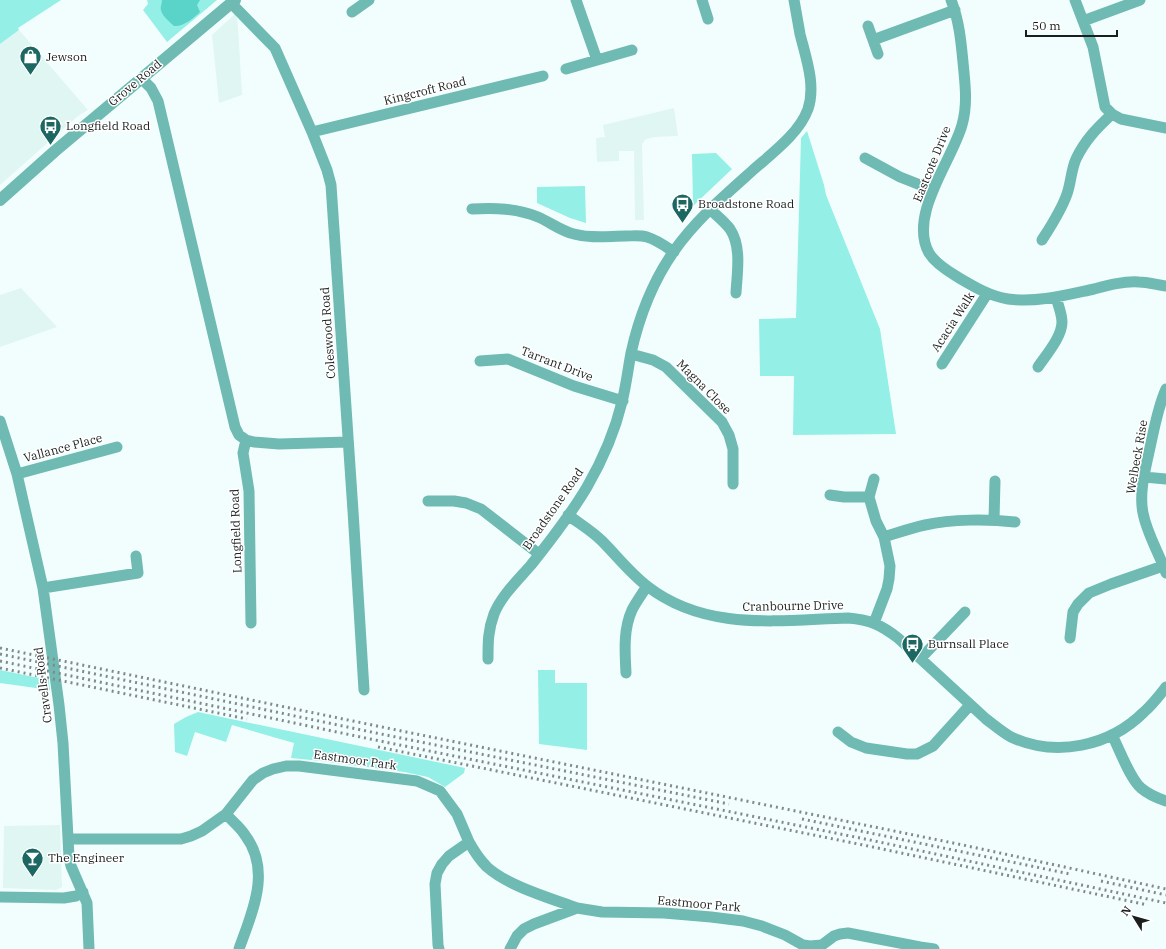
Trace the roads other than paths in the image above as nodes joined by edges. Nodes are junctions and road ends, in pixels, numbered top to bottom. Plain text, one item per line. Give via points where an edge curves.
1 (369, 0) edge
2 (576, 0) edge
3 (702, 0) edge
4 (794, 0) edge
5 (1075, 0) edge
6 (1140, 0) edge
7 (233, 1) edge
8 (953, 5) edge
9 (352, 12) dead end
10 (708, 19) dead end
11 (1083, 21) junction
12 (868, 26) dead end
13 (873, 40) junction
14 (632, 50) dead end
15 (878, 54) dead end
16 (597, 60) junction
17 (566, 69) dead end
18 (543, 76) dead end
19 (141, 78) junction
20 (1112, 114) junction
21 (1166, 128) edge
22 (312, 132) junction
23 (865, 158) dead end
24 (933, 190) junction
25 (0, 200) edge
26 (472, 209) dead end
27 (710, 209) junction
28 (1042, 240) dead end
29 (674, 252) junction
30 (1166, 286) edge
31 (736, 293) dead end
32 (987, 294) junction
33 (1056, 297) junction
34 (631, 354) junction
35 (480, 361) dead end
36 (942, 364) dead end
37 (1038, 367) dead end
38 (1166, 390) edge
39 (623, 401) junction
40 (0, 421) edge
41 (246, 440) junction
42 (348, 442) junction
43 (117, 447) dead end
44 (17, 474) junction
45 (1144, 477) junction
46 (874, 479) dead end
47 (1166, 479) edge
48 (995, 481) dead end
49 (733, 484) dead end
50 (830, 495) dead end
51 (869, 497) junction
52 (428, 501) dead end
53 (568, 515) junction
54 (994, 520) junction
55 (1015, 522) dead end
56 (884, 537) junction
57 (539, 554) junction
58 (136, 556) dead end
59 (1165, 570) edge
60 (647, 586) junction
61 (43, 588) junction
62 (965, 612) dead end
63 (251, 623) dead end
64 (874, 623) junction
65 (1070, 638) dead end
66 (921, 658) junction
67 (488, 659) dead end
68 (626, 673) dead end
69 (1166, 687) edge
70 (364, 690) dead end
71 (970, 705) junction
72 (838, 732) dead end
73 (1112, 735) junction
74 (1166, 801) edge
75 (226, 814) junction
76 (69, 838) junction
77 (469, 842) junction
78 (83, 892) junction
79 (0, 897) edge
80 (576, 908) junction
81 (815, 948) edge
82 (89, 949) edge
83 (239, 949) edge
84 (439, 949) edge
85 (510, 949) edge
86 (934, 949) edge

1 - 9 street
2 - 16 street
3 - 10 street
4 - 27 street, Broadstone Road via 810,74 810,100 804,119 789,137
5 - 11 street
6 - 11 street
7 - 19 street, Grove Road
7 - 22 street, Coleswood Road via 275,48
8 - 13 street
8 - 24 street, Eastcote Drive via 960,31 965,111 954,146
11 - 20 street via 1093,47 1105,107
12 - 13 street
13 - 15 street
14 - 16 street
16 - 17 street
18 - 22 street, Kingcroft Road
19 - 25 street, Grove Road
19 - 41 street via 151,88 158,101 235,428
20 - 21 street via 1121,120
20 - 28 street via 1095,130 1079,153 1062,207
22 - 42 street, Coleswood Road via 331,185
23 - 24 street via 900,177
24 - 32 street, Eastcote Drive via 927,206 924,234 930,254 946,270
26 - 29 street via 497,208 518,211 567,232 583,236 648,237
27 - 29 street, Broadstone Road
27 - 31 street via 729,228 734,238 737,250
29 - 34 street, Broadstone Road via 645,305
30 - 33 street, Eastcote Drive via 1139,282 1112,284
32 - 33 street, Eastcote Drive via 1008,299 1030,300
32 - 36 street, Acacia Walk
33 - 37 street via 1062,321 1059,336
34 - 39 street, Broadstone Road
34 - 49 street, Magna Close via 653,360 666,367 722,422 733,449
35 - 39 street, Tarrant Drive via 508,359 574,386
38 - 45 street, Welbeck Rise via 1161,401
39 - 53 street, Broadstone Road via 602,460
40 - 44 street, Cravells Road
41 - 42 street via 279,444
41 - 63 street, Longfield Road via 243,453 249,497
42 - 70 street, Coleswood Road
43 - 44 street, Vallance Place
44 - 61 street, Cravells Road
45 - 47 street
45 - 59 street, Welbeck Rise via 1143,512
46 - 51 street
48 - 54 street
50 - 51 street via 844,498
51 - 56 street
52 - 57 street via 454,501 481,509
53 - 57 street, Broadstone Road
53 - 60 street, Cranbourne Drive via 593,533
54 - 55 street
54 - 56 street via 926,525
56 - 64 street via 890,566 889,579
57 - 67 street, Broadstone Road via 500,602 495,612 488,636
58 - 61 street via 138,573
59 - 65 street via 1111,584 1089,593 1073,612
60 - 64 street, Cranbourne Drive via 662,597 685,607 706,615 728,619 747,621 848,618
60 - 68 street via 632,610 627,626
61 - 76 street, Cravells Road via 60,705
62 - 66 street
64 - 66 street, Cranbourne Drive via 887,629
66 - 71 street, Cranbourne Drive
69 - 73 street, Cranbourne Drive via 1144,713
71 - 72 street via 933,746 917,754 866,748 851,742
71 - 73 street, Cranbourne Drive via 1011,736 1040,746 1079,746
73 - 74 street via 1140,788
75 - 76 street, Eastmoor Park via 202,831 181,839
75 - 77 street, Eastmoor Park via 253,780 273,769 299,766 417,782 440,791 457,814
75 - 83 street via 252,846 259,871 255,901
76 - 78 street, Cravells Road via 71,866
77 - 80 street, Eastmoor Park via 481,861 500,877 531,892
77 - 84 street via 449,856 437,873 435,884
78 - 79 street via 64,898
78 - 82 street, Cravells Road via 87,903
80 - 81 street, Eastmoor Park via 743,921
80 - 85 street, Eastmoor Park via 524,929
81 - 86 street, Eastmoor Park via 834,936 848,933

